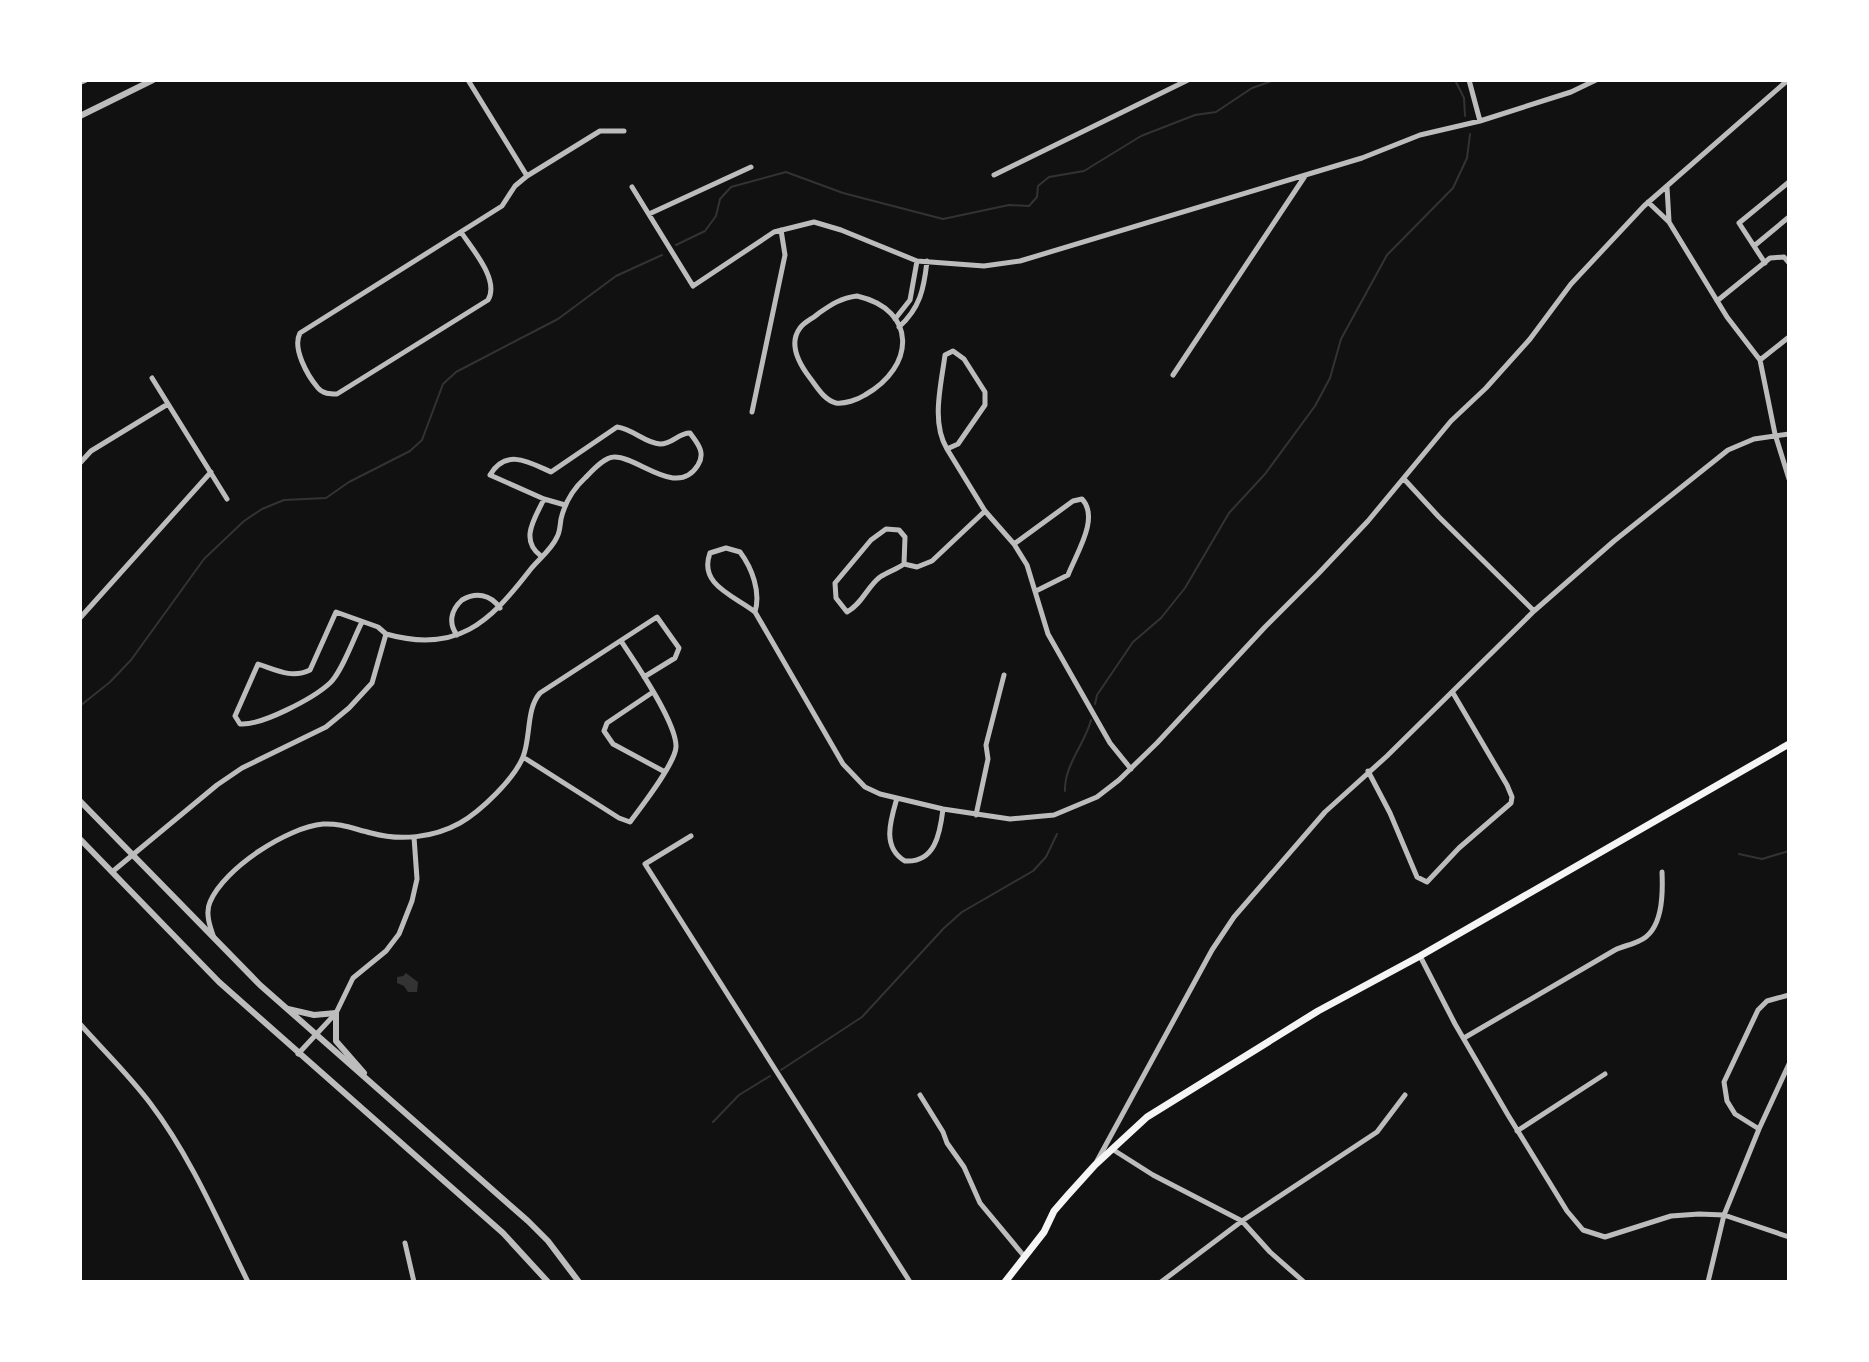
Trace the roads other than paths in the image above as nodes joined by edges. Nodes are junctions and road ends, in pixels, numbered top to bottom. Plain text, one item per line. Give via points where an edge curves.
1 (153, 80) edge
2 (468, 80) edge
3 (1188, 80) edge
4 (1469, 80) edge
5 (1596, 80) edge
6 (1788, 80) edge
7 (80, 116) edge
8 (1480, 121) junction
9 (624, 131) dead end
10 (751, 167) dead end
11 (994, 175) dead end
12 (1306, 175) junction
13 (527, 176) junction
14 (1789, 182) edge
15 (1667, 186) junction
16 (632, 187) dead end
17 (1648, 202) junction
18 (649, 214) junction
19 (1789, 217) edge
20 (1669, 222) junction
21 (781, 230) junction
22 (461, 232) junction
23 (1754, 246) junction
24 (917, 261) junction
25 (927, 261) junction
26 (1765, 263) junction
27 (1789, 263) edge
28 (1717, 301) junction
29 (895, 319) junction
30 (899, 327) junction
31 (1789, 337) edge
32 (1760, 360) junction
33 (1173, 375) dead end
34 (152, 378) dead end
35 (168, 404) junction
36 (752, 412) dead end
37 (1775, 434) junction
38 (1789, 434) edge
39 (947, 449) junction
40 (80, 463) edge
41 (211, 472) junction
42 (1404, 479) junction
43 (1789, 479) edge
44 (227, 499) dead end
45 (544, 499) junction
46 (565, 505) junction
47 (985, 511) junction
48 (1014, 544) junction
49 (541, 556) junction
50 (904, 564) junction
51 (1036, 591) junction
52 (500, 608) junction
53 (1534, 611) junction
54 (755, 612) junction
55 (80, 618) edge
56 (362, 622) junction
57 (386, 634) junction
58 (457, 635) junction
59 (621, 641) junction
60 (1004, 675) dead end
61 (644, 677) junction
62 (653, 692) junction
63 (1453, 693) junction
64 (1789, 744) edge
65 (523, 757) junction
66 (1131, 769) junction
67 (1368, 771) junction
68 (665, 772) junction
69 (897, 798) junction
70 (80, 801) edge
71 (943, 809) junction
72 (976, 815) junction
73 (691, 836) dead end
74 (414, 837) junction
75 (80, 839) edge
76 (132, 855) junction
77 (112, 872) junction
78 (1662, 872) dead end
79 (216, 942) junction
80 (1420, 956) junction
81 (1789, 995) edge
82 (285, 1008) junction
83 (336, 1013) junction
84 (80, 1024) edge
85 (316, 1035) junction
86 (1464, 1038) junction
87 (298, 1054) junction
88 (1789, 1064) edge
89 (1605, 1074) dead end
90 (920, 1095) dead end
91 (1405, 1095) dead end
92 (386, 1097) junction
93 (1759, 1129) junction
94 (1517, 1131) junction
95 (1112, 1149) junction
96 (1095, 1165) junction
97 (1724, 1215) junction
98 (1242, 1221) junction
99 (1789, 1237) edge
100 (405, 1243) dead end
101 (1024, 1256) junction
102 (248, 1282) edge
103 (414, 1282) edge
104 (548, 1282) edge
105 (579, 1282) edge
106 (910, 1282) edge
107 (1005, 1282) edge
108 (1161, 1282) edge
109 (1304, 1282) edge
110 (1708, 1282) edge

1 - 7 street
2 - 13 street
3 - 11 street
4 - 8 street
5 - 8 street
6 - 15 street
8 - 12 street via 1420,135
9 - 13 street via 600,131
10 - 18 street
12 - 25 street via 1020,261 984,266
12 - 33 street
13 - 22 street via 502,206
14 - 23 street via 1739,223
15 - 17 street
15 - 20 street
16 - 18 street
17 - 20 street
17 - 42 street
18 - 21 street via 693,286
19 - 23 street
20 - 28 street
21 - 24 street via 814,222
21 - 36 street via 785,255
22 - 22 street via 300,333 296,350 319,389 337,394 488,300 492,283
23 - 26 street
24 - 25 street
24 - 29 street via 910,300
25 - 30 street via 919,304
26 - 27 street via 1784,257
26 - 28 street
28 - 32 street
29 - 30 street
29 - 30 street via 878,301 841,298 799,328 798,361 825,398 837,403 858,400 895,370 903,347
31 - 32 street
32 - 37 street
34 - 35 street
35 - 40 street
35 - 41 street
37 - 38 street
37 - 43 street
37 - 53 street via 1728,450
39 - 39 street via 939,436 939,402 945,355 953,351 985,392 985,405 958,444
39 - 47 street
41 - 44 street
41 - 55 street
42 - 53 street
42 - 66 street
45 - 46 street
45 - 46 street via 491,472 515,458 551,472 617,427 656,444 690,433 700,445 697,467 678,477 668,478 619,457 606,459
45 - 49 street via 529,534 532,548
46 - 49 street via 557,539
47 - 48 street
47 - 50 street via 932,561 917,567
48 - 51 street
48 - 51 street via 1073,501 1082,499 1089,506 1090,517 1068,575
49 - 52 street
50 - 50 street via 905,537 899,530 886,529 835,583 836,598 847,612 881,577
51 - 66 street via 1048,634 1110,743
52 - 58 street
52 - 58 street via 481,595 462,600 452,616
53 - 63 street
54 - 54 street via 758,603 746,560 735,548 710,553 710,577
54 - 69 street via 843,764 865,787
56 - 56 street via 336,612 310,670 300,675 258,664 235,716 240,724 274,715 332,682
56 - 57 street
57 - 58 street via 424,641
57 - 76 street via 372,683 349,708 326,727 242,768
59 - 61 street
59 - 61 street via 657,617 679,648 675,658
59 - 65 street via 536,698
60 - 72 street
61 - 62 street
62 - 68 street via 676,748
62 - 68 street via 607,723 604,731 613,744
63 - 67 street
63 - 67 street via 1512,797 1427,882 1417,877
64 - 80 main road
65 - 68 street via 630,822
65 - 74 street via 477,811 459,824
66 - 72 street via 1097,797 1054,815
67 - 96 street via 1234,917
69 - 71 street
69 - 71 street via 890,843 905,861 919,860 933,850
70 - 76 street
71 - 72 street
73 - 106 street via 645,864
74 - 79 street via 373,834 339,823 286,837 249,859 210,901
74 - 83 street via 417,879 399,934 353,978
75 - 77 street
76 - 77 street
76 - 79 street
77 - 87 street
78 - 86 street via 1654,930
79 - 82 street
80 - 86 street
80 - 95 main road via 1201,1081 1147,1117
81 - 93 street via 1767,1001 1758,1010 1724,1082 1735,1114
82 - 83 street via 314,1015
82 - 85 street
83 - 85 street
83 - 92 street via 336,1041
84 - 102 street via 166,1126
85 - 87 street
85 - 92 street
86 - 94 street
87 - 104 street via 503,1233
88 - 93 street
89 - 94 street
90 - 101 street via 980,1203
91 - 98 street via 1377,1132
92 - 105 street via 528,1221
93 - 97 street
94 - 97 street via 1575,1223 1598,1237 1684,1214
95 - 96 main road
95 - 98 street
96 - 101 main road via 1054,1211
97 - 99 street
97 - 110 street
98 - 108 street
98 - 109 street
100 - 103 street
101 - 107 main road

